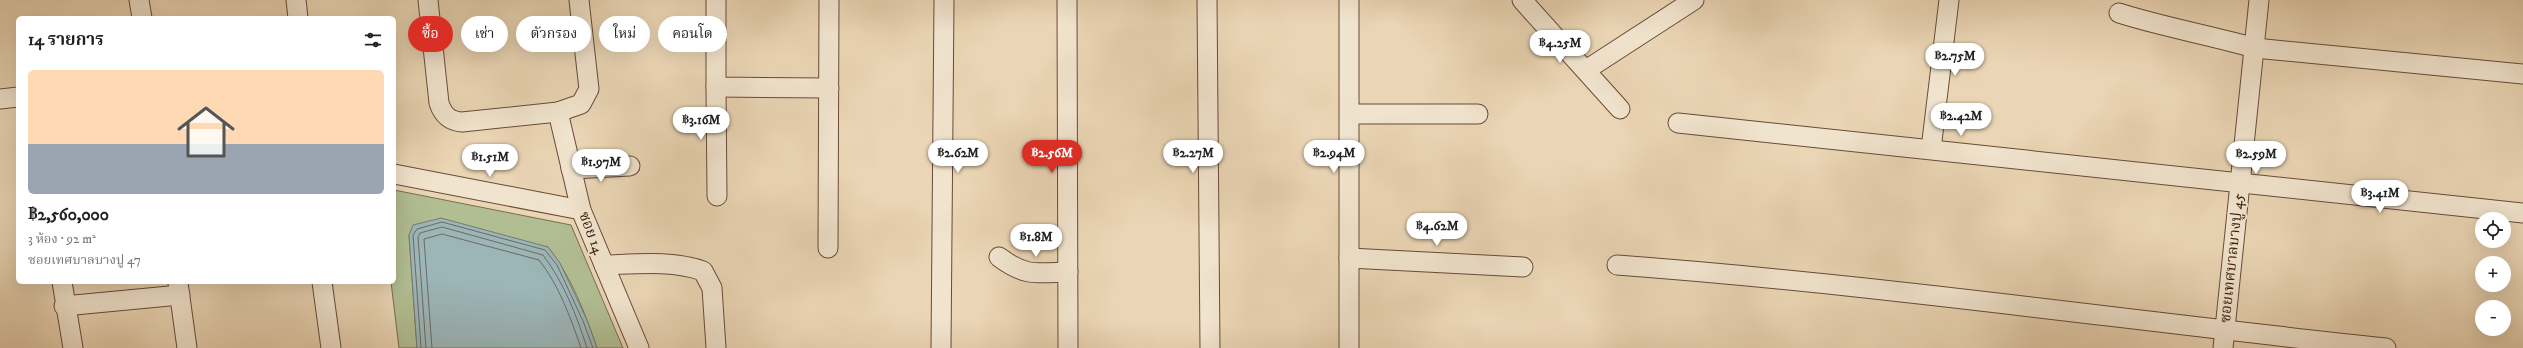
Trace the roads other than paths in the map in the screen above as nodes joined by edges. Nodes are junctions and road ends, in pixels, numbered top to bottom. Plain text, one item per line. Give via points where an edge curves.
1 (139, 0) edge
2 (296, 0) edge
3 (428, 0) edge
4 (580, 0) edge
5 (716, 0) edge
6 (829, 0) edge
7 (944, 0) edge
8 (1067, 0) edge
9 (1207, 0) edge
10 (1349, 0) edge
11 (1522, 0) edge
12 (1949, 0) edge
13 (2259, 0) edge
14 (1687, 2) edge
15 (2119, 13) dead end
16 (142, 16) edge
17 (298, 16) edge
18 (2254, 48) junction
19 (1586, 70) junction
20 (2523, 74) edge
21 (716, 87) junction
22 (829, 88) junction
23 (16, 96) edge
24 (0, 99) edge
25 (1620, 109) dead end
26 (558, 112) junction
27 (1350, 114) junction
28 (1478, 114) dead end
29 (1678, 123) dead end
30 (1931, 149) junction
31 (630, 166) dead end
32 (572, 169) junction
33 (396, 174) edge
34 (2240, 184) junction
35 (717, 196) dead end
36 (581, 210) junction
37 (2523, 213) edge
38 (828, 248) dead end
39 (999, 257) dead end
40 (1349, 258) junction
41 (604, 265) junction
42 (1617, 265) dead end
43 (1523, 267) dead end
44 (1068, 272) junction
45 (62, 284) edge
46 (322, 284) edge
47 (179, 289) edge
48 (64, 306) junction
49 (2224, 339) edge
50 (73, 348) edge
51 (187, 348) edge
52 (331, 348) edge
53 (639, 348) edge
54 (716, 348) edge
55 (941, 348) edge
56 (1068, 348) edge
57 (1210, 348) edge
58 (1349, 348) edge
59 (2386, 348) edge

1 - 16 street
2 - 17 street
3 - 26 street via 439,103 446,117 452,121 462,122
4 - 26 street via 589,88 580,104
5 - 21 street
6 - 22 street
7 - 55 street
8 - 44 street
9 - 57 street
10 - 27 street
11 - 19 street
12 - 30 street
13 - 18 street, ซอยเทศบาลบางปู 45
14 - 19 street
15 - 18 street
18 - 20 street
18 - 34 street, ซอยเทศบาลบางปู 45
19 - 25 street
21 - 22 street
21 - 35 street
22 - 38 street
23 - 24 street
26 - 32 street, ซอย 14
27 - 28 street
27 - 40 street
29 - 30 street
30 - 34 street
31 - 32 street
32 - 36 street, ซอย 14
33 - 36 street
34 - 37 street
34 - 49 street, ซอยเทศบาลบางปู 45
36 - 41 street, ซอย 14
39 - 44 street via 1021,272
40 - 43 street
40 - 58 street
41 - 53 street, ซอย 14
41 - 54 street via 654,264 693,267 703,271 712,288
42 - 49 street via 1748,275 2084,312
44 - 56 street
45 - 48 street
46 - 52 street
47 - 48 street
47 - 51 street
48 - 50 street
49 - 59 street

